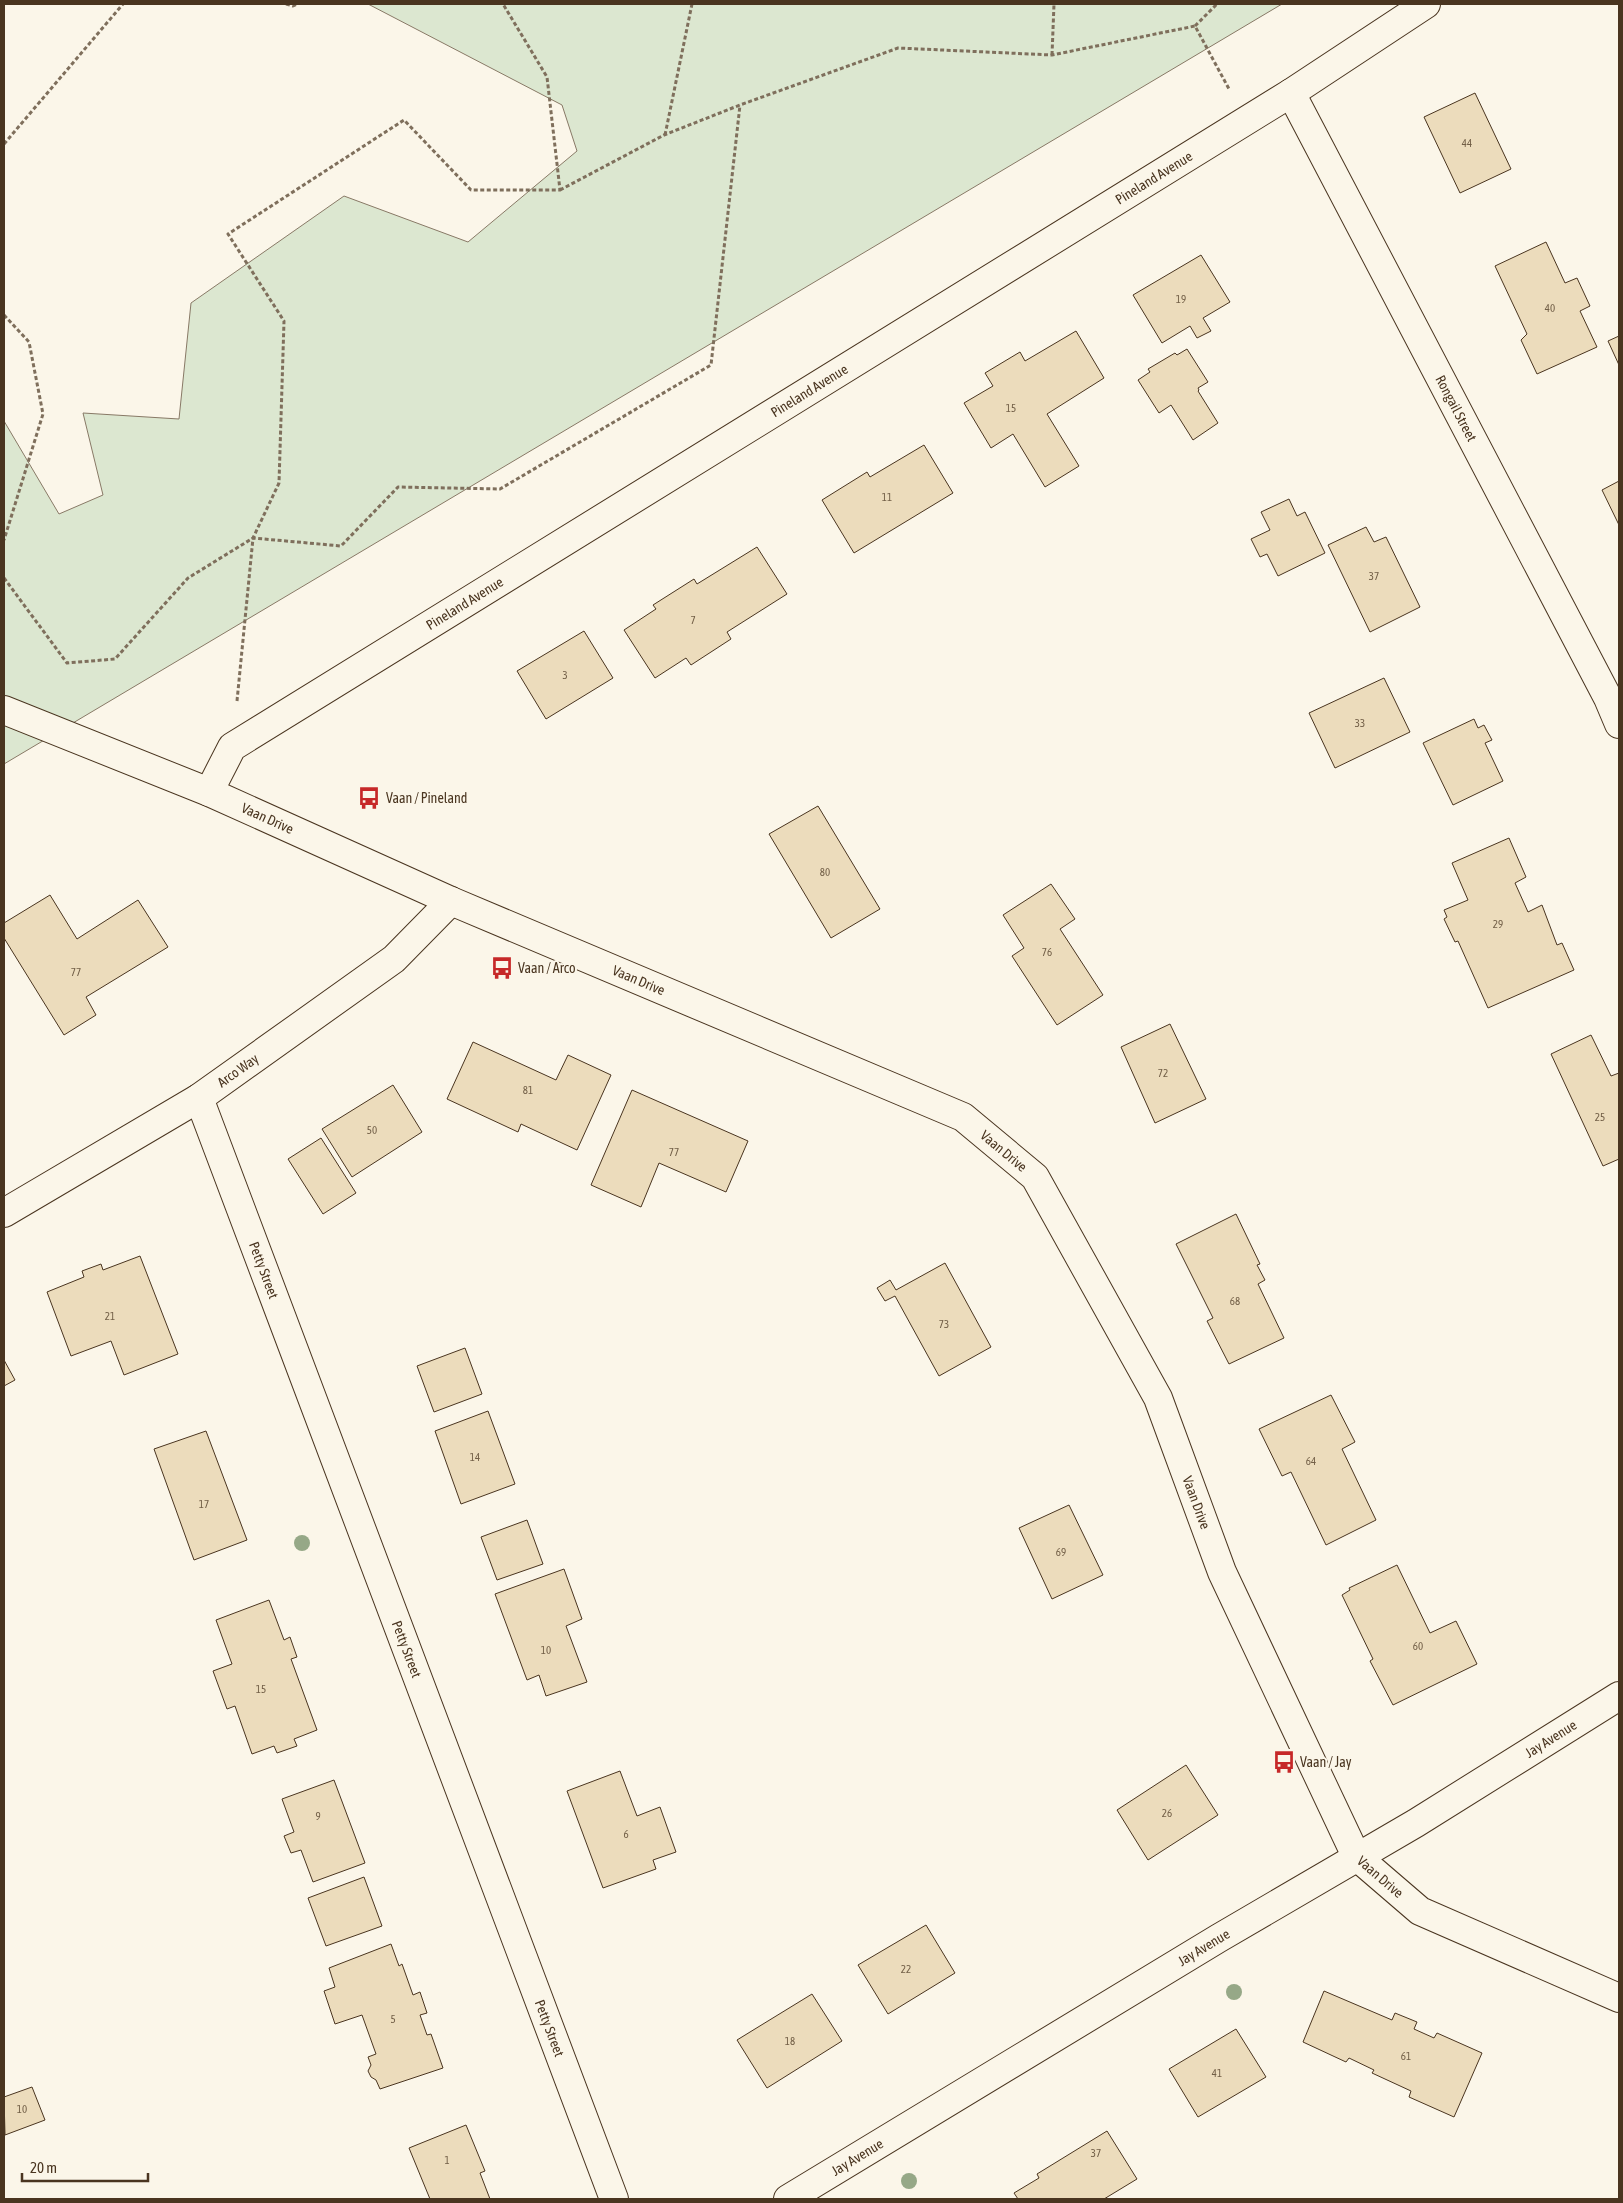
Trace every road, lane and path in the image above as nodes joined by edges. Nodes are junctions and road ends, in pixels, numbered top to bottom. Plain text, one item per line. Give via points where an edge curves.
1 (123, 4) edge
2 (286, 4) edge
3 (297, 4) edge
4 (503, 4) edge
5 (692, 4) edge
6 (1054, 4) edge
7 (1217, 4) edge
8 (1426, 4) edge
9 (1195, 26) junction
10 (1052, 55) junction
11 (1291, 93) junction
12 (740, 106) junction
13 (1246, 120) junction
14 (664, 135) junction
15 (4, 144) edge
16 (560, 190) junction
17 (4, 314) edge
18 (254, 538) junction
19 (4, 540) edge
20 (4, 578) edge
21 (1613, 695) edge
22 (4, 710) edge
23 (1619, 724) edge
24 (232, 747) junction
25 (209, 792) junction
26 (451, 901) junction
27 (199, 1098) junction
28 (4, 1213) edge
29 (1619, 1696) edge
30 (1356, 1856) junction
31 (1619, 1998) edge
32 (614, 2199) edge
33 (788, 2199) edge

1 - 15 path
2 - 3 path
4 - 16 path via 547,77
5 - 14 path
6 - 10 path
7 - 9 path
8 - 11 street, Pineland Avenue
9 - 10 path
9 - 13 path
10 - 12 path via 898,48
11 - 13 street, Pineland Avenue
11 - 21 street, Rongail Street
12 - 14 path
12 - 18 path via 711,365 500,489 398,487 340,546
13 - 24 street, Pineland Avenue
14 - 16 path
16 - 18 path via 471,190 404,120 228,234 284,321 279,482
17 - 19 path via 29,342 43,414
18 - 20 path via 188,578 115,659 66,663
18 - 24 path
21 - 23 street, Rongail Street
22 - 25 street, Vaan Drive
24 - 25 street
25 - 26 street, Vaan Drive
26 - 27 street, Arco Way via 394,959
26 - 30 street, Vaan Drive via 963,1117 1035,1177 1158,1398 1222,1572
27 - 28 street, Arco Way
27 - 32 street, Petty Street
29 - 30 street, Jay Avenue
30 - 31 street, Vaan Drive via 1420,1911
30 - 33 street, Jay Avenue

